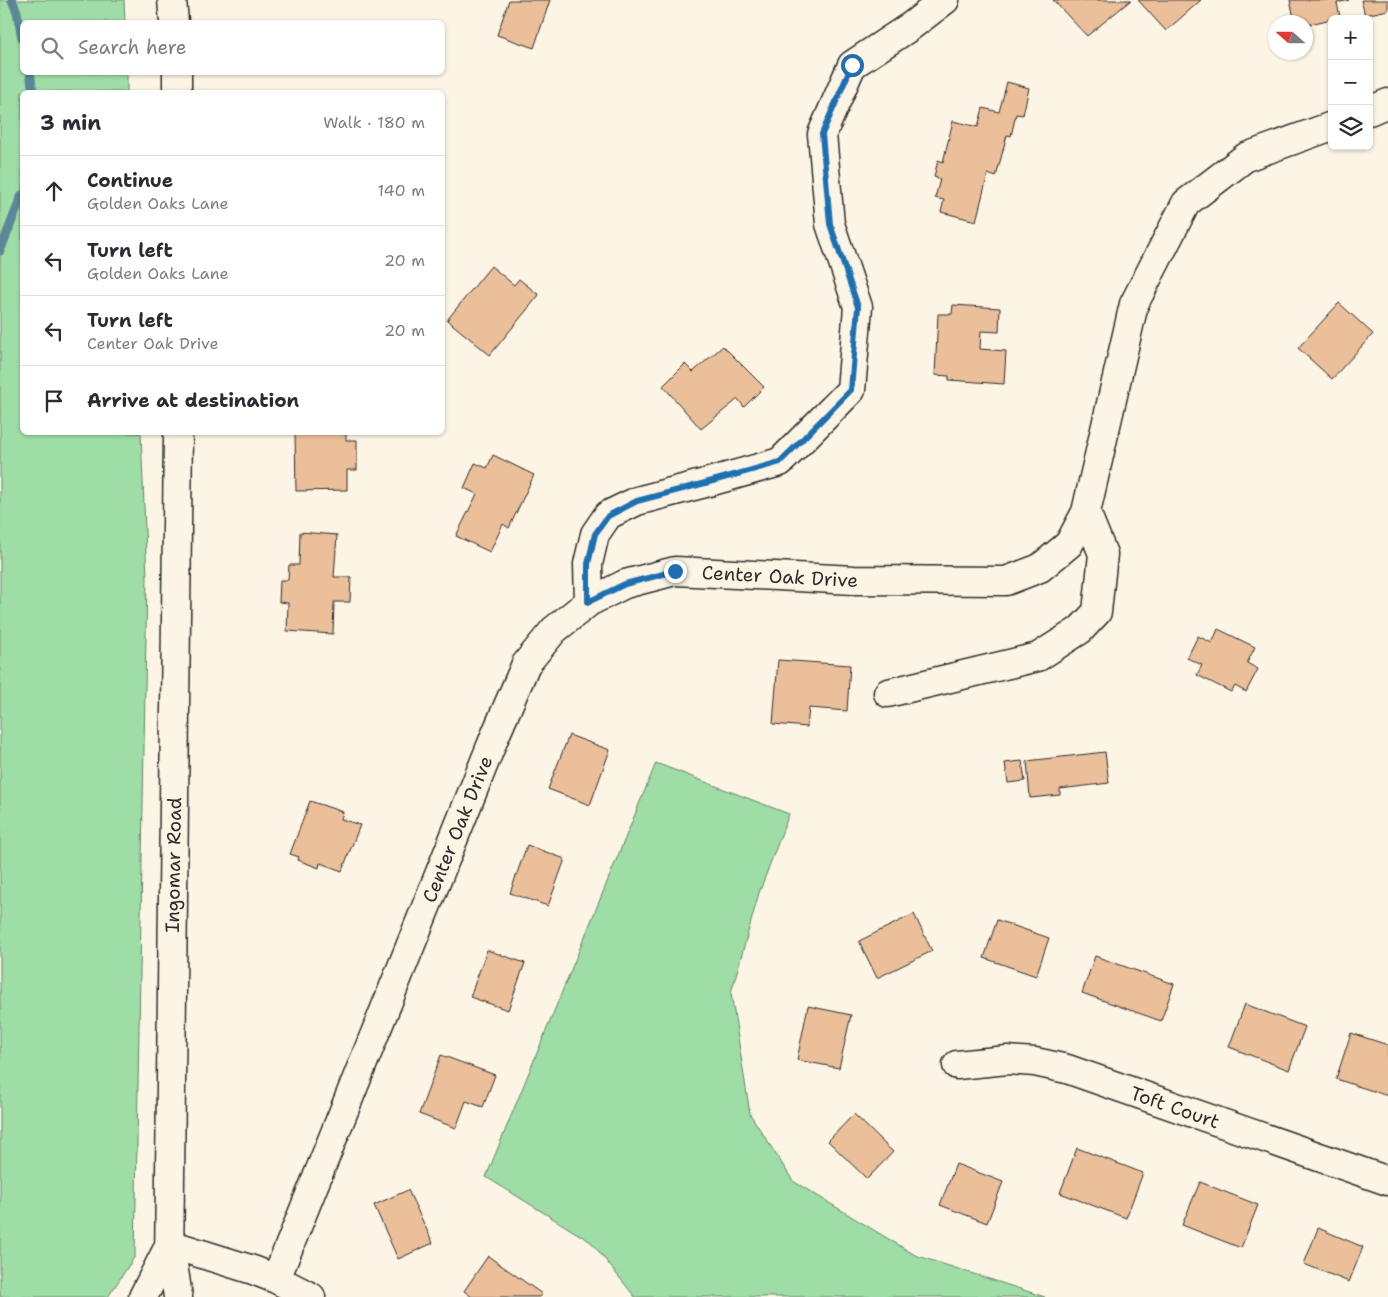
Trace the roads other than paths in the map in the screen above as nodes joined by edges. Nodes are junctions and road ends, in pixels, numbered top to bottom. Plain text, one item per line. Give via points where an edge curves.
1 (172, 0) edge
2 (945, 0) edge
3 (174, 20) edge
4 (177, 75) edge
5 (177, 90) edge
6 (1388, 104) edge
7 (1373, 110) edge
8 (1328, 127) edge
9 (178, 435) edge
10 (1086, 512) junction
11 (588, 602) junction
12 (888, 693) dead end
13 (957, 1065) dead end
14 (1388, 1181) edge
15 (170, 1244) junction
16 (276, 1279) junction
17 (143, 1297) edge
18 (169, 1297) edge
19 (178, 1297) edge
20 (311, 1297) edge

1 - 3 main road
2 - 11 main road via 852,65 822,134 830,224 858,307 851,390 780,462 637,501 608,516 595,534 588,564
4 - 5 main road
6 - 7 main road
8 - 10 main road, Center Oak Drive via 1246,157 1186,203 1134,304
9 - 15 main road, Ingomar Road
10 - 11 main road, Center Oak Drive via 1069,544 1040,568 1006,582 854,580 675,571 625,584
10 - 12 main road via 1102,554 1098,612 1080,630 1038,657
11 - 16 main road, Center Oak Drive via 554,630 526,664
13 - 14 main road, Toft Court via 1007,1060 1066,1069
15 - 16 main road via 230,1261
15 - 17 main road
15 - 18 main road, Ingomar Road
15 - 19 main road
16 - 20 main road

